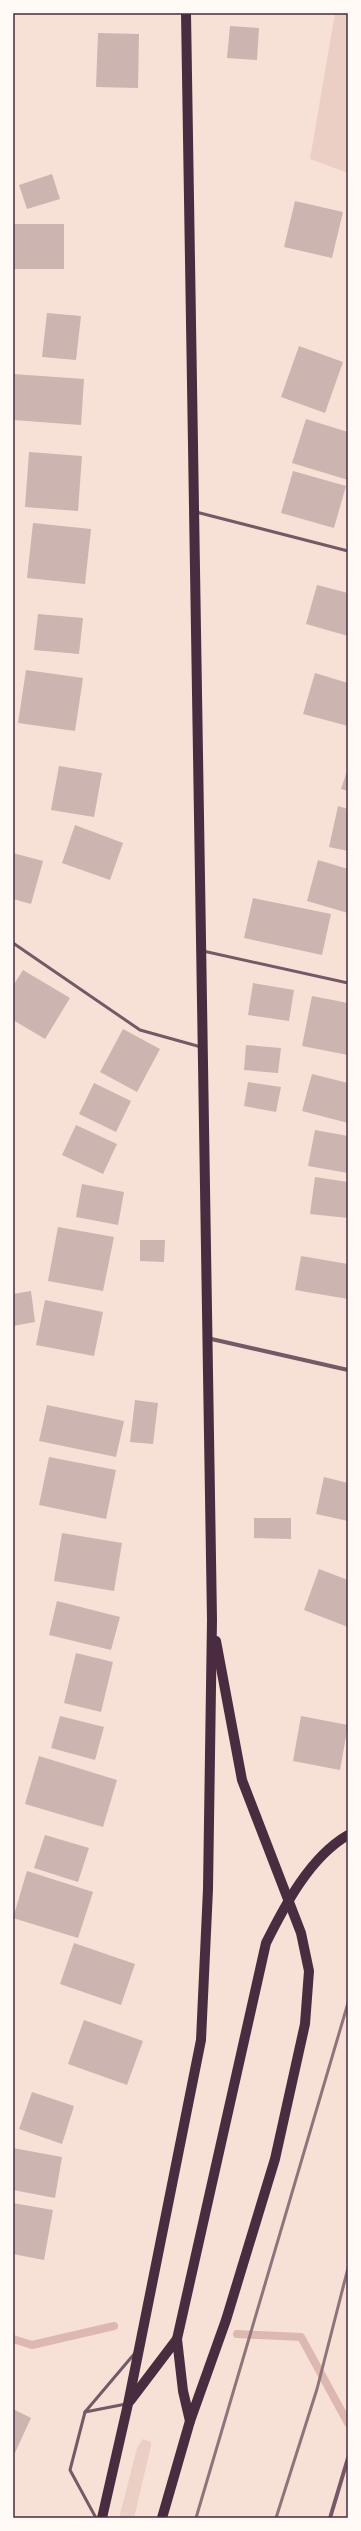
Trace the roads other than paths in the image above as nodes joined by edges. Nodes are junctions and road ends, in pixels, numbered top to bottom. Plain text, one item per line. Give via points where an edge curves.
1 (186, 13) edge
2 (194, 511) junction
3 (348, 551) edge
4 (13, 943) edge
5 (201, 951) junction
6 (348, 983) edge
7 (203, 1047) junction
8 (207, 1338) junction
9 (348, 1370) edge
10 (212, 1620) junction
11 (348, 1835) edge
12 (177, 2339) junction
13 (139, 2348) junction
14 (128, 2404) junction
15 (85, 2412) junction
16 (190, 2421) junction
17 (348, 2458) edge
18 (96, 2518) edge
19 (102, 2518) edge
20 (162, 2518) edge
21 (330, 2518) edge

1 - 2 main road
2 - 3 lane
2 - 5 main road
4 - 7 lane via 140,1030
5 - 6 lane
5 - 7 main road
7 - 8 main road
8 - 9 street
8 - 10 main road
10 - 13 main road via 208,1889 201,2040
10 - 16 main road via 242,1780 301,1933 309,1971 305,2024 275,2159 226,2320
11 - 12 main road via 334,1843 290,1896 266,1943
12 - 14 main road
12 - 16 main road via 183,2391
13 - 14 main road
13 - 15 lane
14 - 15 lane
14 - 19 main road
15 - 18 lane via 70,2470
16 - 20 main road
17 - 21 street

